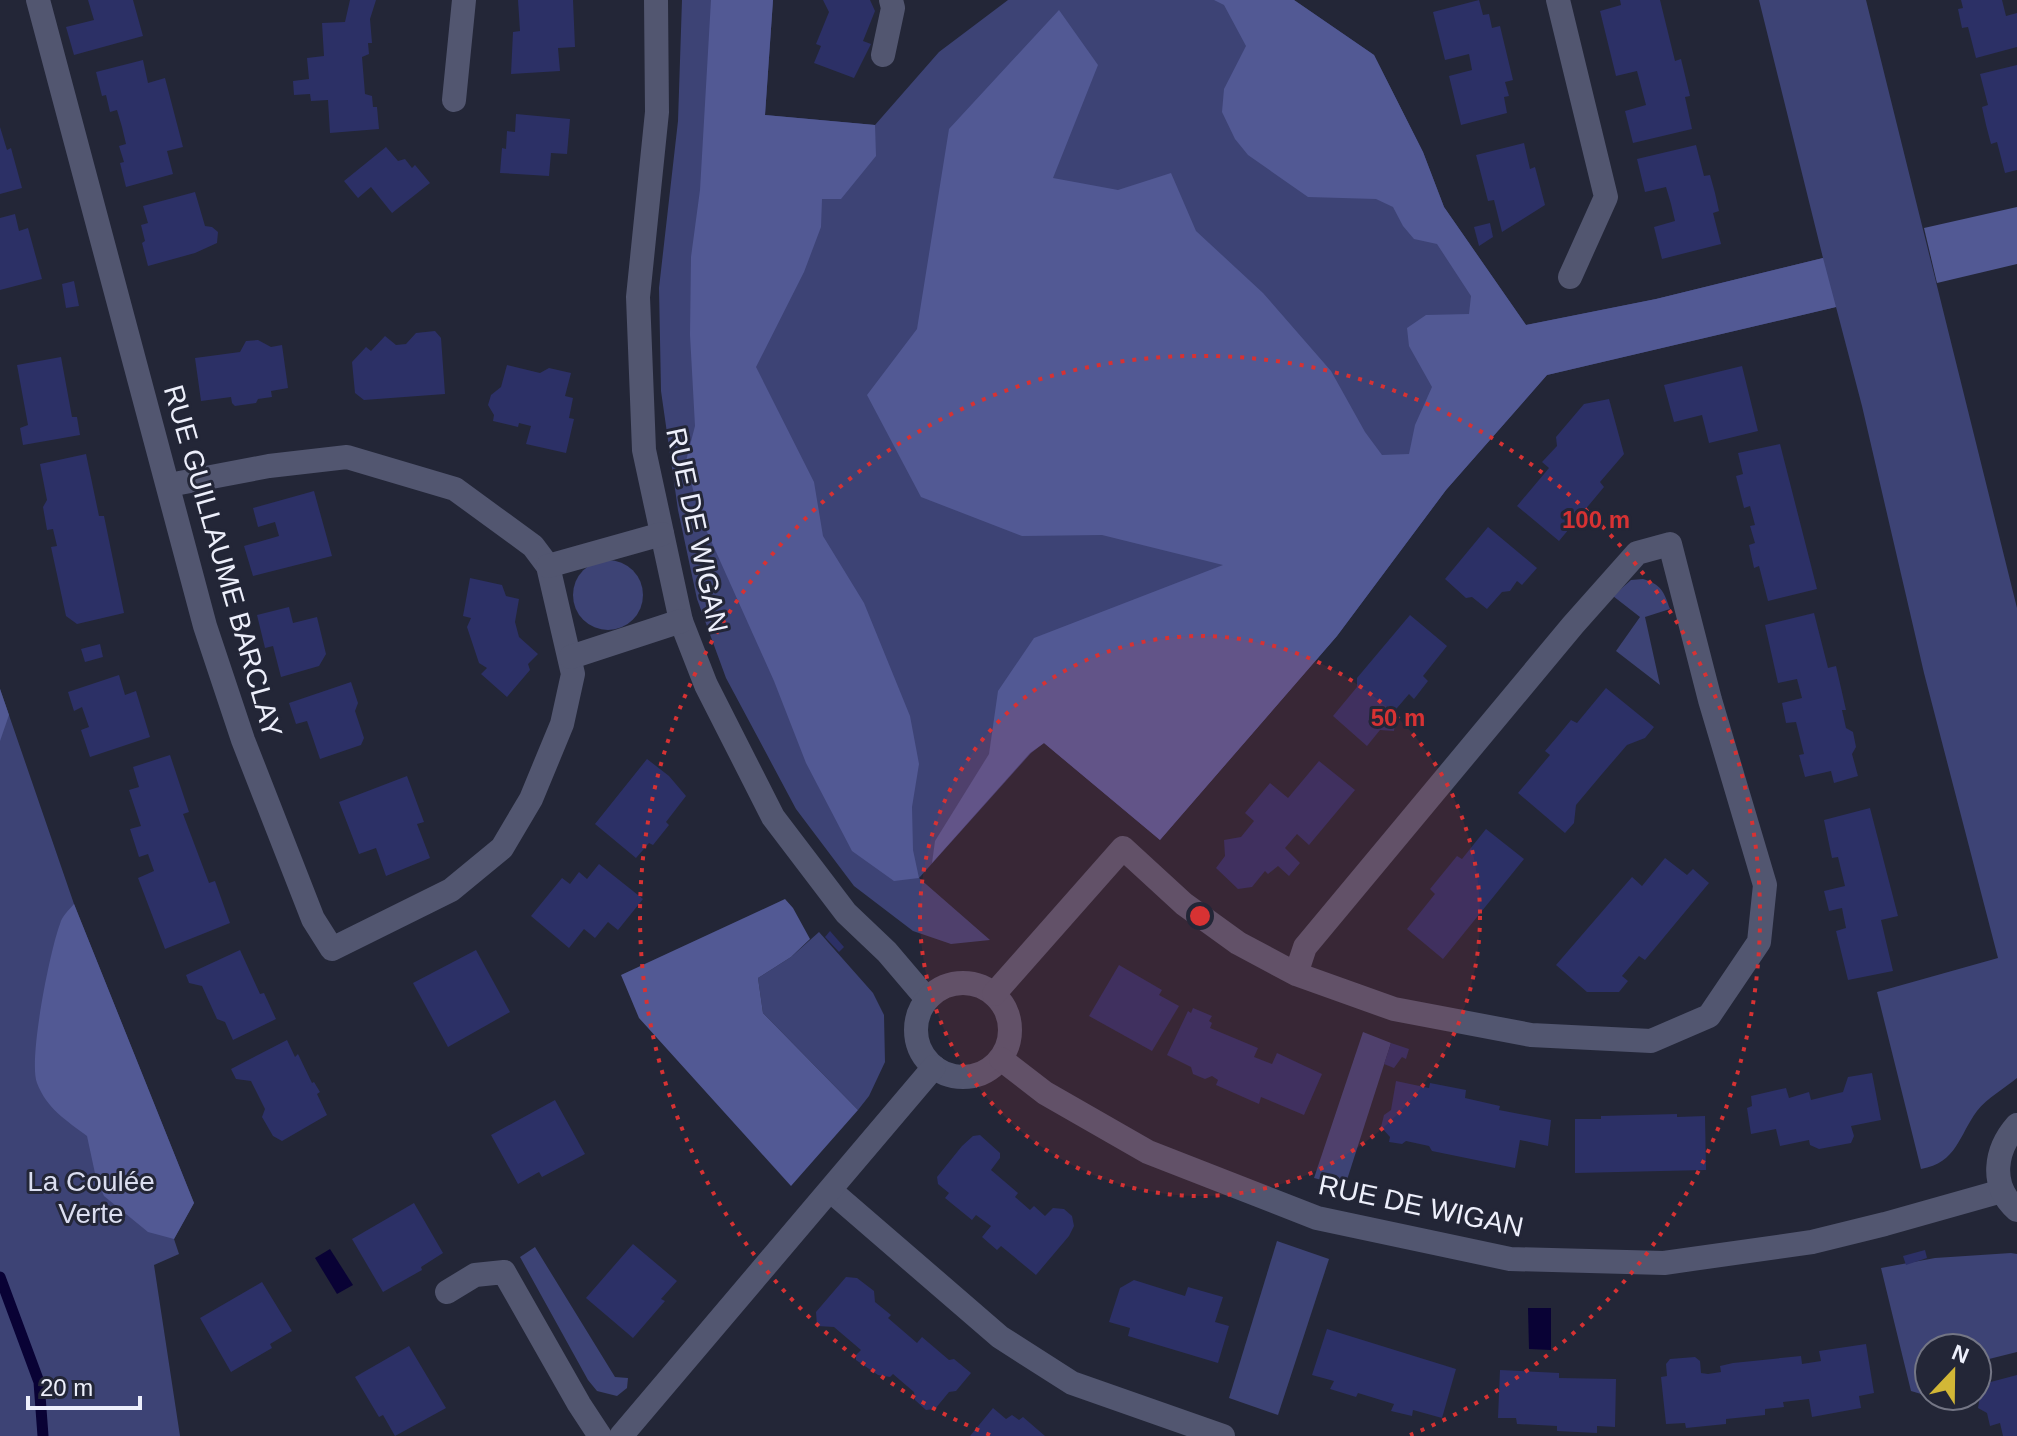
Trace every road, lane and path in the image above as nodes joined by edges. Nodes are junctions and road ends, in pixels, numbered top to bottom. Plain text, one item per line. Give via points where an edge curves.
1 (38, 0) edge
2 (464, 0) edge
3 (656, 0) edge
4 (891, 0) edge
5 (1558, 0) edge
6 (883, 55) dead end
7 (454, 100) dead end
8 (1570, 277) dead end
9 (169, 485) junction
10 (662, 534) junction
11 (548, 566) junction
12 (681, 621) junction
13 (571, 657) junction
14 (1296, 974) junction
15 (994, 994) junction
16 (927, 999) junction
17 (1001, 1059) junction
18 (934, 1067) junction
19 (2017, 1125) edge
20 (831, 1191) junction
21 (2010, 1200) edge
22 (447, 1292) dead end
23 (600, 1436) edge
24 (621, 1436) edge
25 (1223, 1436) edge

1 - 9 street, RUE GUILLAUME BARCLAY
2 - 7 street
3 - 10 street, RUE DE WIGAN via 657,112 638,297 644,450
4 - 6 street
5 - 8 street via 1606,197
9 - 11 street via 347,457 455,489 533,546
9 - 13 street, RUE GUILLAUME BARCLAY via 205,626 243,740 313,919 332,949 451,890 502,848 531,799 562,724 573,674
10 - 11 street
10 - 12 street, RUE DE WIGAN
11 - 13 street
12 - 13 street
12 - 16 street, RUE DE WIGAN via 706,685 773,817 846,913
14 - 14 street via 1305,947 1573,625 1637,553 1670,544 1765,885 1759,942 1709,1016 1651,1041 1531,1035 1394,1009
14 - 15 street via 1238,943 1184,904 1123,848
15 - 16 street via 959,981
15 - 17 street via 1007,1011 1011,1029
16 - 18 street via 915,1031
17 - 18 street via 974,1078 952,1077
17 - 21 street, RUE DE WIGAN via 1045,1093 1148,1152 1317,1218 1510,1259 1664,1263 1812,1242
18 - 20 street
19 - 21 street via 1999,1156 1998,1177
20 - 24 street
20 - 25 street via 1000,1337 1072,1383
22 - 23 street via 475,1275 504,1272

